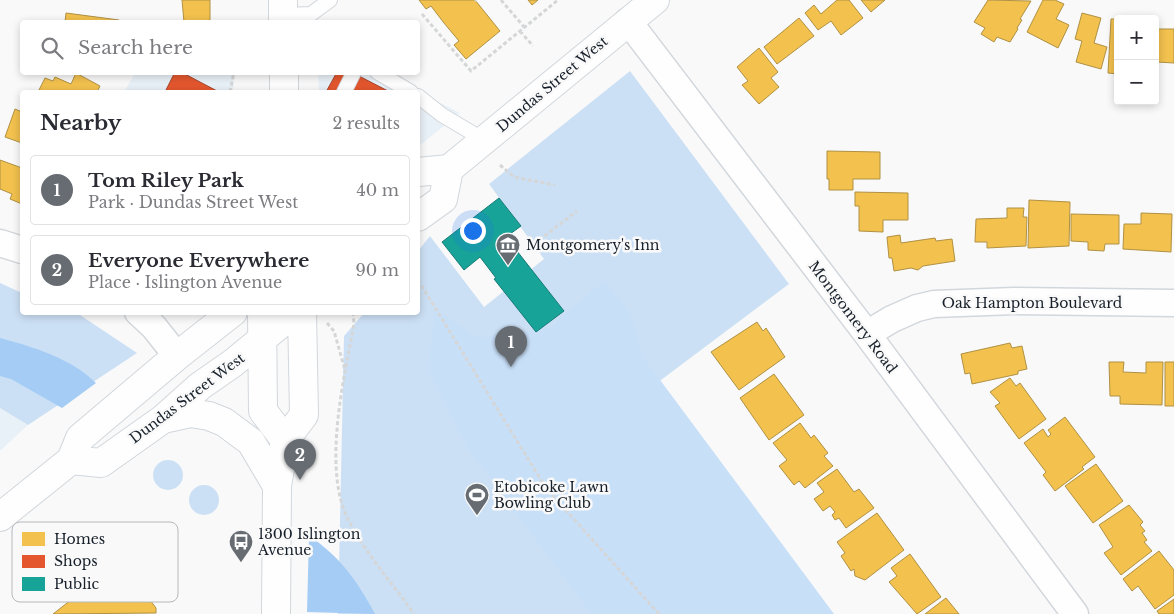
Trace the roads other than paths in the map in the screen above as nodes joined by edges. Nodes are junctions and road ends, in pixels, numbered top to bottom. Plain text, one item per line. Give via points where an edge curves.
1 (330, 0) edge
2 (654, 0) edge
3 (283, 13) edge
4 (628, 21) junction
5 (284, 75) edge
6 (352, 75) edge
7 (378, 78) edge
8 (284, 90) edge
9 (345, 90) edge
10 (405, 90) edge
11 (420, 98) edge
12 (484, 140) junction
13 (449, 169) junction
14 (420, 172) edge
15 (420, 216) edge
16 (0, 243) edge
17 (20, 249) edge
18 (1174, 303) edge
19 (141, 315) edge
20 (229, 315) edge
21 (262, 315) edge
22 (291, 315) edge
23 (313, 316) edge
24 (867, 334) junction
25 (262, 340) junction
26 (177, 356) junction
27 (163, 419) junction
28 (285, 440) junction
29 (71, 460) junction
30 (277, 486) junction
31 (0, 517) edge
32 (276, 614) edge
33 (1076, 614) edge

1 - 3 lane via 311,14
2 - 4 main road, Dundas Street West
4 - 12 main road, Dundas Street West
4 - 24 street, Montgomery Road
5 - 8 main road
6 - 9 lane
7 - 10 lane
11 - 12 lane
12 - 13 main road, Dundas Street West
13 - 14 main road
13 - 15 main road via 443,199
16 - 17 street
18 - 24 street, Oak Hampton Boulevard via 1005,301 934,304 892,319
19 - 26 street
20 - 26 main road
21 - 25 main road
22 - 25 main road, Dundas Street West
23 - 28 main road via 304,415
24 - 33 street, Montgomery Road
25 - 27 main road, Dundas Street West via 200,386
25 - 28 main road via 263,411
26 - 29 main road via 80,438
27 - 29 main road, Dundas Street West via 101,463
27 - 30 main road via 190,413 224,422 251,442
28 - 30 main road
29 - 31 main road
30 - 32 main road

